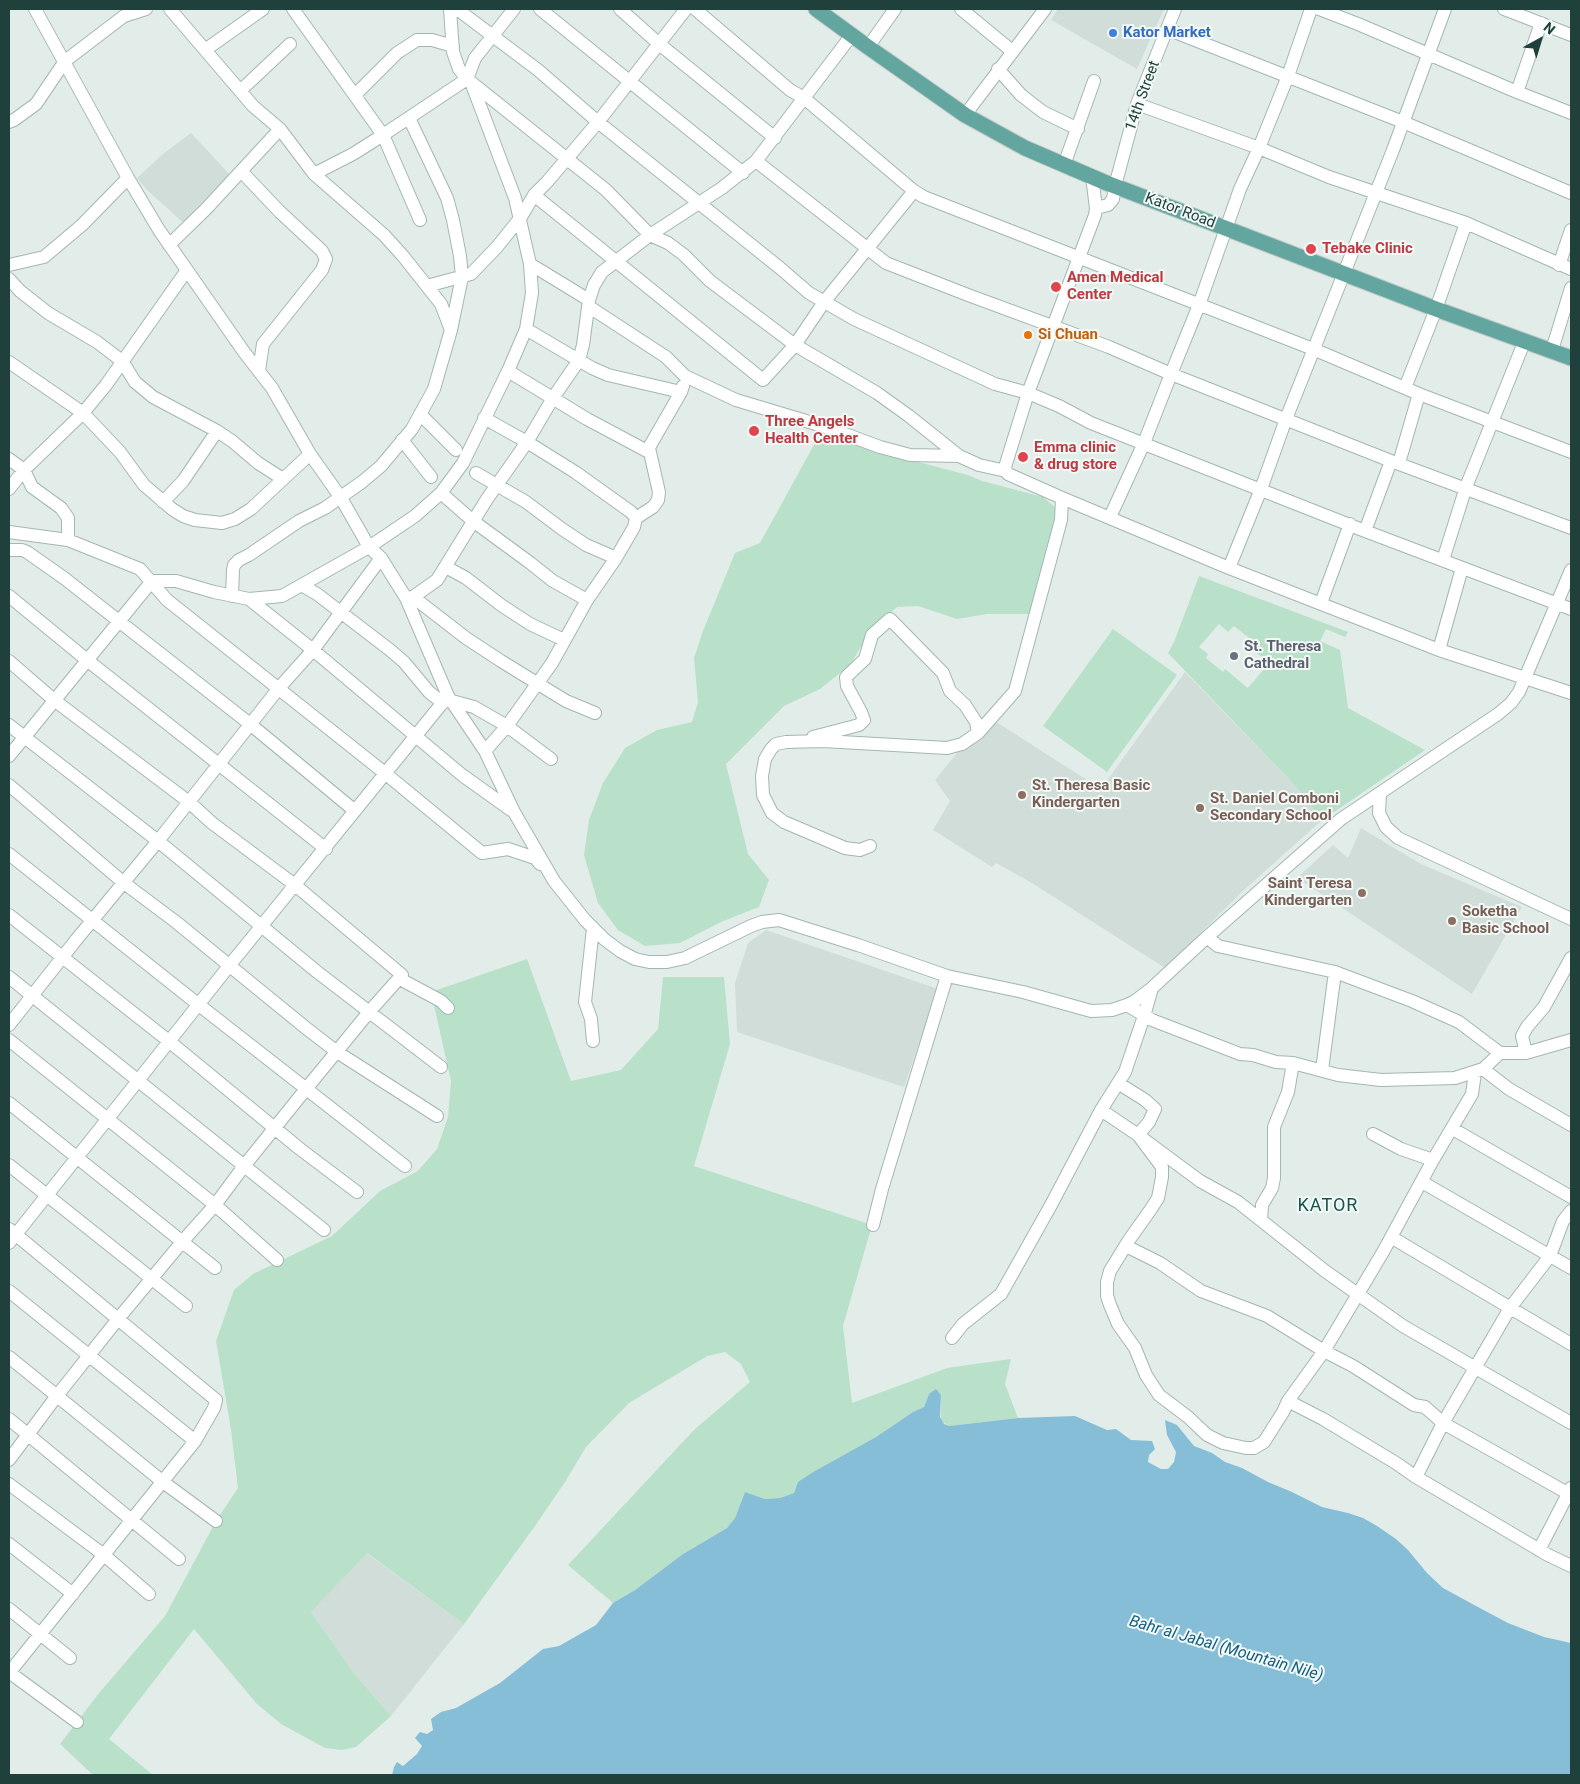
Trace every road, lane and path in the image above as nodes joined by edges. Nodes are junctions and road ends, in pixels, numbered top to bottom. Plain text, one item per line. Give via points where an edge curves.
1 (36, 9) edge
2 (146, 9) edge
3 (170, 9) edge
4 (263, 9) edge
5 (293, 9) edge
6 (450, 9) edge
7 (457, 9) edge
8 (514, 9) edge
9 (540, 9) edge
10 (620, 9) edge
11 (686, 9) edge
12 (695, 9) edge
13 (816, 9) edge
14 (895, 9) edge
15 (961, 9) edge
16 (1045, 9) edge
17 (1176, 9) edge
18 (1311, 9) edge
19 (1319, 9) edge
20 (1445, 9) edge
21 (1504, 9) edge
22 (1541, 24) junction
23 (1167, 29) junction
24 (1571, 35) edge
25 (493, 36) junction
26 (851, 36) junction
27 (658, 43) junction
28 (290, 44) dead end
29 (453, 46) junction
30 (868, 48) junction
31 (205, 50) junction
32 (1012, 51) junction
33 (1428, 54) junction
34 (65, 61) junction
35 (998, 69) junction
36 (1288, 76) junction
37 (629, 80) junction
38 (469, 81) junction
39 (1094, 81) dead end
40 (240, 92) junction
41 (1517, 92) junction
42 (355, 95) junction
43 (804, 98) junction
44 (1137, 104) junction
45 (1571, 113) edge
46 (965, 115) junction
47 (408, 118) junction
48 (9, 122) edge
49 (598, 122) junction
50 (1403, 122) junction
51 (280, 129) junction
52 (1078, 129) junction
53 (383, 135) junction
54 (775, 138) junction
55 (1259, 148) junction
56 (567, 159) junction
57 (756, 162) junction
58 (1064, 165) junction
59 (241, 171) junction
60 (743, 172) junction
61 (314, 174) junction
62 (1092, 177) junction
63 (128, 178) junction
64 (1115, 186) junction
65 (914, 191) junction
66 (1376, 193) junction
67 (1571, 193) edge
68 (534, 195) junction
69 (698, 203) junction
70 (1096, 208) junction
71 (521, 217) junction
72 (420, 220) dead end
73 (1466, 223) junction
74 (1225, 228) junction
75 (1571, 230) edge
76 (650, 235) junction
77 (169, 245) junction
78 (868, 248) junction
79 (1079, 258) junction
80 (616, 262) junction
81 (530, 264) junction
82 (9, 265) edge
83 (1565, 267) edge
84 (187, 270) junction
85 (1343, 272) junction
86 (462, 277) junction
87 (9, 279) edge
88 (427, 286) junction
89 (1571, 288) edge
90 (824, 302) junction
91 (588, 303) junction
92 (1199, 305) junction
93 (1436, 308) junction
94 (1053, 326) junction
95 (526, 329) junction
96 (451, 330) junction
97 (1525, 340) junction
98 (795, 345) junction
99 (1313, 349) junction
100 (1552, 350) junction
101 (1571, 358) edge
102 (579, 360) junction
103 (122, 361) junction
104 (9, 362) edge
105 (259, 370) junction
106 (508, 371) junction
107 (1172, 374) junction
108 (686, 376) junction
109 (1405, 388) junction
110 (681, 392) junction
111 (1028, 393) junction
112 (1419, 394) junction
113 (553, 398) junction
114 (83, 413) junction
115 (420, 414) junction
116 (484, 418) junction
117 (1286, 419) junction
118 (1493, 422) junction
119 (216, 431) junction
120 (402, 440) junction
121 (527, 442) junction
122 (1144, 443) junction
123 (649, 448) junction
124 (456, 450) dead end
125 (1571, 452) edge
126 (310, 454) junction
127 (959, 456) junction
128 (9, 459) edge
129 (1395, 462) junction
130 (24, 470) junction
131 (1006, 471) junction
132 (476, 473) dead end
133 (431, 476) dead end
134 (283, 479) junction
135 (497, 485) junction
136 (1466, 487) junction
137 (9, 489) edge
138 (1261, 489) junction
139 (440, 493) junction
140 (341, 498) junction
141 (1062, 498) junction
142 (163, 502) junction
143 (1110, 517) junction
144 (636, 518) junction
145 (473, 521) junction
146 (1350, 524) junction
147 (1571, 528) edge
148 (1365, 531) junction
149 (9, 532) edge
150 (68, 540) junction
151 (369, 547) junction
152 (9, 550) edge
153 (381, 558) junction
154 (616, 558) junction
155 (1443, 560) junction
156 (446, 567) junction
157 (1229, 568) junction
158 (1462, 568) junction
159 (1571, 570) edge
160 (152, 581) junction
161 (302, 586) junction
162 (9, 596) edge
163 (232, 596) junction
164 (409, 598) junction
165 (249, 599) junction
166 (586, 600) junction
167 (1320, 603) junction
168 (1558, 603) junction
169 (1571, 608) edge
170 (342, 612) junction
171 (118, 622) junction
172 (564, 640) junction
173 (313, 650) junction
174 (1439, 650) junction
175 (87, 660) junction
176 (9, 661) edge
177 (1525, 678) junction
178 (538, 685) junction
179 (279, 688) junction
180 (1571, 693) edge
181 (54, 700) junction
182 (448, 700) junction
183 (594, 713) dead end
184 (250, 724) junction
185 (9, 725) edge
186 (507, 726) junction
187 (978, 733) junction
188 (416, 736) junction
189 (24, 737) junction
190 (794, 742) junction
191 (485, 751) junction
192 (9, 756) edge
193 (551, 758) dead end
194 (219, 764) junction
195 (386, 774) junction
196 (9, 785) edge
197 (1380, 794) junction
198 (189, 802) junction
199 (356, 812) junction
200 (514, 812) junction
201 (158, 842) junction
202 (870, 846) dead end
203 (326, 849) junction
204 (9, 854) edge
205 (124, 882) junction
206 (295, 885) junction
207 (9, 914) edge
208 (1571, 919) edge
209 (94, 920) junction
210 (263, 927) junction
211 (593, 928) junction
212 (1207, 936) junction
213 (63, 958) junction
214 (1571, 958) edge
215 (229, 966) junction
216 (1335, 972) junction
217 (947, 976) junction
218 (9, 977) edge
219 (400, 979) junction
220 (1152, 988) junction
221 (32, 996) junction
222 (200, 1005) junction
223 (1127, 1005) junction
224 (448, 1008) dead end
225 (369, 1012) junction
226 (1144, 1016) junction
227 (9, 1025) edge
228 (9, 1040) edge
229 (594, 1041) dead end
230 (170, 1042) junction
231 (1571, 1042) edge
232 (337, 1052) junction
233 (1500, 1053) junction
234 (1526, 1053) junction
235 (1293, 1062) junction
236 (441, 1067) dead end
237 (1322, 1070) junction
238 (1479, 1071) junction
239 (138, 1081) junction
240 (1118, 1083) junction
241 (306, 1089) junction
242 (9, 1103) edge
243 (1100, 1110) junction
244 (437, 1116) dead end
245 (108, 1119) junction
246 (1571, 1125) edge
247 (274, 1128) junction
248 (1452, 1129) junction
249 (1373, 1134) dead end
250 (1138, 1135) junction
251 (77, 1158) junction
252 (1433, 1160) junction
253 (9, 1165) edge
254 (244, 1166) junction
255 (406, 1166) dead end
256 (1422, 1182) junction
257 (357, 1192) dead end
258 (47, 1195) junction
259 (1571, 1197) edge
260 (215, 1205) junction
261 (1571, 1211) edge
262 (1261, 1220) junction
263 (873, 1225) dead end
264 (324, 1230) dead end
265 (11, 1235) edge
266 (1391, 1237) junction
267 (182, 1242) junction
268 (1126, 1246) junction
269 (1550, 1256) junction
270 (277, 1260) dead end
271 (215, 1268) dead end
272 (1571, 1268) edge
273 (151, 1279) junction
274 (9, 1291) edge
275 (1358, 1294) junction
276 (186, 1306) dead end
277 (1510, 1308) junction
278 (118, 1319) junction
279 (952, 1338) dead end
280 (1571, 1344) edge
281 (1324, 1352) junction
282 (89, 1356) junction
283 (9, 1358) edge
284 (1475, 1369) junction
285 (56, 1396) junction
286 (1288, 1401) junction
287 (9, 1420) edge
288 (1443, 1423) junction
289 (1571, 1423) edge
290 (29, 1436) junction
291 (195, 1440) junction
292 (9, 1460) edge
293 (1416, 1477) junction
294 (163, 1482) junction
295 (9, 1484) edge
296 (1570, 1492) edge
297 (132, 1519) junction
298 (216, 1521) dead end
299 (9, 1544) edge
300 (1539, 1550) junction
301 (104, 1555) junction
302 (179, 1559) dead end
303 (1571, 1566) edge
304 (73, 1594) junction
305 (149, 1594) dead end
306 (9, 1609) edge
307 (40, 1634) junction
308 (70, 1658) dead end
309 (9, 1672) edge
310 (77, 1722) dead end

1 - 34 street
2 - 34 street via 124,16
3 - 31 street
4 - 31 street
5 - 42 street
6 - 29 street
7 - 25 street
8 - 25 street
9 - 37 street
10 - 27 street
11 - 27 street
12 - 43 street via 790,90
13 - 26 main road, Kator Road
14 - 30 street
15 - 32 street
16 - 32 street
17 - 23 street, 14th Street
18 - 36 street
19 - 33 street
20 - 33 street
21 - 22 street
22 - 24 street
22 - 41 street
23 - 36 street
23 - 44 street, 14th Street
25 - 38 street via 475,58
25 - 49 street
26 - 30 main road, Kator Road
26 - 43 street
27 - 37 street
27 - 54 street
28 - 40 street
29 - 38 street via 458,65
29 - 42 street via 417,40 397,53
30 - 46 main road, Kator Road
31 - 40 street
32 - 35 street
33 - 41 street
33 - 50 street
34 - 48 street via 41,99
34 - 63 street
35 - 46 street
35 - 52 street via 1021,95 1043,112
36 - 50 street
36 - 55 street
37 - 49 street
37 - 60 street
38 - 47 street
38 - 56 street
38 - 71 street
39 - 52 street
40 - 51 street
41 - 45 street
42 - 53 street
43 - 54 street
43 - 65 street
44 - 55 street
44 - 64 street, 14th Street
46 - 58 main road, Kator Road
47 - 53 street
47 - 86 street via 447,198
49 - 56 street
49 - 69 street
50 - 66 street
50 - 67 street
51 - 59 street
51 - 61 street
52 - 58 street
53 - 61 street
53 - 72 street
54 - 57 street
55 - 66 street
55 - 74 street
56 - 68 street
56 - 76 street via 606,190
57 - 60 street
57 - 78 street
58 - 62 main road, Kator Road
59 - 77 street
59 - 105 street via 322,251 326,259 322,270 264,342
60 - 69 street
61 - 88 street via 384,235
62 - 64 main road, Kator Road
62 - 70 street
63 - 77 street
63 - 82 street via 82,225 44,257
64 - 70 street, 14th Street via 1111,202
64 - 74 main road, Kator Road
65 - 78 street
65 - 79 street
66 - 73 street
66 - 85 street
68 - 71 street
68 - 80 street
69 - 76 street
69 - 90 street via 809,294
70 - 79 street
71 - 81 street
71 - 86 street via 498,247 471,274
73 - 83 street
73 - 93 street
74 - 85 main road, Kator Road
74 - 92 street
75 - 83 street
76 - 80 street
76 - 98 street via 684,254 710,281
77 - 84 street
78 - 90 street
78 - 94 street via 886,263
79 - 92 street
79 - 94 street
80 - 91 street via 602,272
80 - 98 street via 763,380
81 - 91 street
81 - 95 street via 532,292
84 - 103 street
84 - 105 street
85 - 93 main road, Kator Road
85 - 99 street
86 - 88 street
86 - 96 street
87 - 103 street via 48,313
88 - 96 street via 441,304
89 - 100 street
90 - 98 street
90 - 111 street via 995,384
91 - 102 street
91 - 108 street via 666,357
92 - 99 street
92 - 107 street
93 - 97 main road, Kator Road
93 - 109 street
94 - 107 street
94 - 111 street
95 - 102 street
95 - 106 street
96 - 115 street via 434,390
97 - 100 main road, Kator Road
97 - 118 street
98 - 127 street via 877,393
99 - 109 street
99 - 117 street
100 - 101 main road, Kator Road
102 - 110 street via 608,375
102 - 113 street
103 - 114 street
103 - 119 street via 135,382 153,397
104 - 114 street
105 - 126 street
106 - 113 street
106 - 116 street
107 - 117 street
107 - 122 street
108 - 110 street
108 - 127 street via 736,400 880,447 910,455
109 - 112 street
110 - 123 street
111 - 122 street via 1091,423
111 - 131 street
112 - 118 street
112 - 129 street
113 - 121 street
113 - 123 street via 586,419 648,451
114 - 130 street
114 - 142 street via 120,452 144,485
115 - 120 street
115 - 124 street
116 - 121 street
116 - 139 street via 462,463
117 - 129 street
117 - 138 street
118 - 125 street
118 - 136 street
119 - 134 street
119 - 142 street via 183,480
120 - 133 street
120 - 140 street via 375,471
121 - 135 street
121 - 144 street via 602,490
122 - 138 street
122 - 143 street
123 - 144 street via 658,500
126 - 134 street
126 - 140 street
127 - 131 street
128 - 130 street
129 - 136 street
129 - 148 street
130 - 137 street
130 - 150 street via 32,487 61,508 68,518
131 - 141 street
132 - 135 street
134 - 142 street via 251,509 222,523 183,516
135 - 145 street
135 - 154 street via 586,545
136 - 147 street
136 - 155 street
138 - 146 street
138 - 157 street
139 - 145 street
139 - 151 street via 415,516
140 - 151 street
140 - 163 street via 239,560 232,570
141 - 143 street
141 - 187 street via 1061,520 1015,691
143 - 157 street
144 - 154 street
145 - 156 street
145 - 166 street via 552,581
146 - 148 street
146 - 167 street
148 - 155 street
149 - 150 street
150 - 160 street via 140,569
151 - 153 street
151 - 161 street
152 - 171 street via 27,552
153 - 164 street
153 - 170 street
154 - 166 street
155 - 158 street
156 - 164 street via 437,580
156 - 172 street via 530,624
157 - 167 street
158 - 168 street
158 - 174 street
159 - 168 street
160 - 163 street via 176,581
160 - 171 street
160 - 179 street via 167,600
161 - 165 street via 282,596
161 - 170 street
162 - 175 street
163 - 165 street
164 - 178 street
164 - 182 street
165 - 173 street
166 - 172 street
167 - 174 street
168 - 169 street
168 - 177 street
170 - 173 street
170 - 182 street via 404,662 429,692
171 - 175 street
171 - 184 street
172 - 178 street
173 - 179 street
173 - 188 street
174 - 177 street
175 - 181 street
175 - 194 street
176 - 181 street
177 - 180 street
177 - 197 street via 1511,703 1498,714
178 - 183 street
178 - 186 street
179 - 184 street
179 - 195 street
181 - 189 street
181 - 198 street
182 - 186 street via 474,707
182 - 188 street
182 - 191 street
184 - 194 street
184 - 199 street
185 - 189 street
186 - 191 street
186 - 193 street
187 - 190 street via 962,744 940,749 895,744
187 - 190 street via 976,722 950,691 943,674 890,619 872,635 865,659 846,677 847,686 864,718 861,724
188 - 195 street
188 - 200 street via 462,775
189 - 192 street
189 - 201 street
190 - 202 street via 776,744 765,759 763,795 772,812 784,822 845,848 860,850
191 - 200 street
194 - 198 street
194 - 203 street
195 - 199 street
195 - 211 street via 482,853 508,849 535,858
196 - 205 street
197 - 208 street via 1379,813 1386,827 1398,838
197 - 212 street via 1341,819
198 - 201 street
198 - 206 street
199 - 203 street
200 - 211 street via 554,881
201 - 205 street
201 - 210 street
203 - 206 street
204 - 209 street
205 - 209 street
205 - 215 street
206 - 210 street
206 - 219 street via 402,975
207 - 213 street
209 - 213 street
209 - 222 street
210 - 215 street
210 - 225 street
211 - 217 street via 620,951 635,958 667,962 685,958 751,926 779,920
211 - 229 street via 585,1002
212 - 216 street via 1218,946
212 - 220 street
213 - 221 street
213 - 230 street
214 - 234 street via 1544,1007 1522,1036
215 - 222 street
215 - 232 street
216 - 233 street via 1459,1022
216 - 237 street
217 - 223 street via 1091,1011
217 - 263 street
218 - 221 street
219 - 224 street
219 - 225 street
220 - 223 street
220 - 226 street
221 - 227 street
221 - 239 street
222 - 230 street
222 - 241 street
223 - 226 street
225 - 232 street
225 - 236 street
226 - 235 street via 1240,1054 1276,1062
226 - 240 street via 1125,1072
228 - 245 street
230 - 239 street
230 - 247 street
231 - 234 street
232 - 241 street
232 - 244 street
233 - 234 street
233 - 238 street
235 - 237 street
235 - 262 street via 1288,1092 1274,1127 1274,1178 1262,1205
237 - 238 street via 1381,1080 1455,1078
238 - 246 street
238 - 248 street via 1472,1094
239 - 245 street
239 - 254 street
240 - 243 street
240 - 250 street via 1155,1109
241 - 247 street
241 - 255 street
242 - 251 street
243 - 250 street
243 - 279 street via 1001,1294 963,1324
245 - 251 street
245 - 260 street
247 - 254 street
247 - 257 street
248 - 252 street
248 - 259 street
249 - 252 street via 1401,1149
250 - 262 street via 1200,1181 1238,1202
250 - 268 street via 1162,1168 1162,1177 1154,1204
251 - 258 street
251 - 267 street
252 - 256 street
253 - 258 street
254 - 260 street
254 - 264 street
256 - 266 street
256 - 269 street
258 - 265 street
258 - 273 street
260 - 267 street
260 - 270 street
261 - 269 street via 1563,1221
262 - 275 street
265 - 278 street
266 - 275 street
266 - 277 street
267 - 271 street
267 - 273 street
268 - 281 street via 1160,1263 1201,1291 1266,1316
268 - 286 street via 1110,1271 1107,1296 1118,1324 1162,1398 1207,1435 1223,1443 1246,1448 1254,1448 1264,1442
269 - 272 street
269 - 277 street
273 - 276 street
273 - 278 street
274 - 282 street
275 - 281 street
275 - 284 street via 1403,1326
277 - 280 street
277 - 284 street
278 - 282 street
278 - 291 street via 216,1400
281 - 286 street
281 - 288 street via 1353,1366 1414,1405 1425,1407
282 - 285 street
282 - 291 street
283 - 285 street
284 - 288 street
284 - 289 street
285 - 290 street
285 - 294 street
286 - 293 street
287 - 290 street
288 - 293 street
288 - 296 street
290 - 292 street
290 - 297 street
291 - 294 street
293 - 300 street
294 - 297 street
294 - 298 street
295 - 301 street
296 - 300 street
297 - 301 street
297 - 302 street
299 - 304 street
300 - 303 street
301 - 304 street
301 - 305 street
304 - 307 street
306 - 307 street
307 - 308 street
307 - 309 street
309 - 310 street

